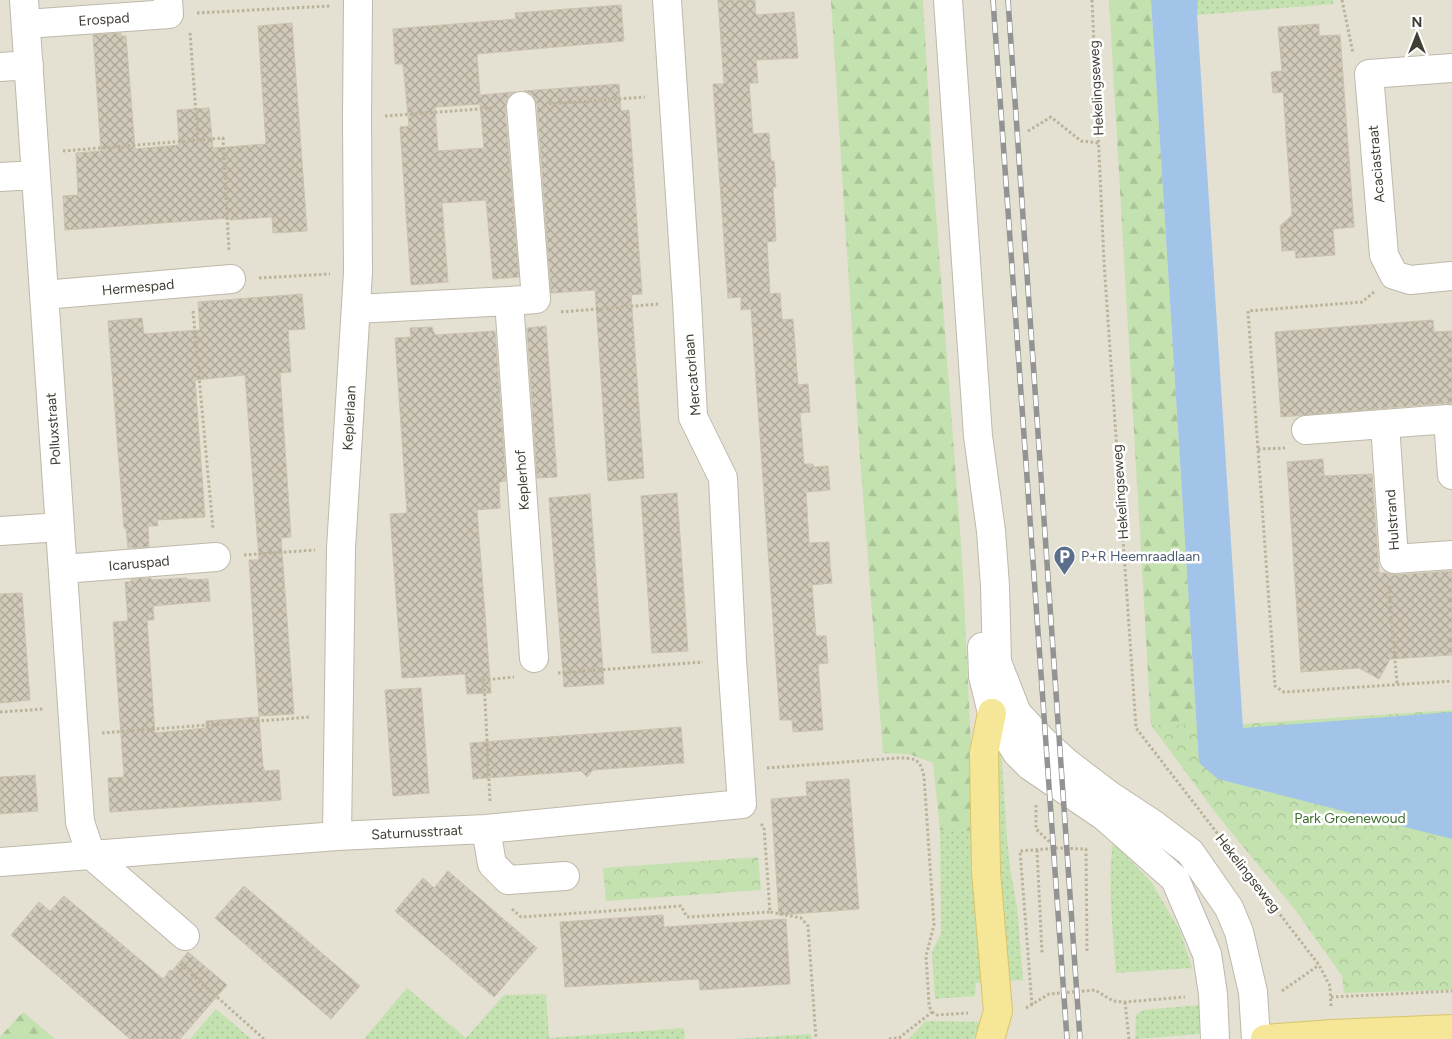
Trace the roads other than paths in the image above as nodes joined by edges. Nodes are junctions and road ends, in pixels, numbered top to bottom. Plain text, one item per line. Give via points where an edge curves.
1 (667, 0) edge
2 (948, 0) edge
3 (358, 2) edge
4 (175, 9) edge
5 (25, 12) edge
6 (29, 65) junction
7 (0, 67) edge
8 (1452, 68) edge
9 (520, 106) dead end
10 (35, 164) junction
11 (0, 178) edge
12 (1452, 276) edge
13 (231, 279) road end
14 (44, 295) junction
15 (510, 302) junction
16 (356, 308) junction
17 (1385, 424) junction
18 (1306, 430) dead end
19 (978, 436) junction
20 (1452, 475) edge
21 (60, 527) junction
22 (0, 531) edge
23 (1452, 555) edge
24 (216, 557) road end
25 (63, 569) junction
26 (534, 666) road end
27 (992, 713) junction
28 (742, 804) joint
29 (486, 829) junction
30 (337, 836) junction
31 (91, 855) junction
32 (0, 862) edge
33 (565, 876) dead end
34 (185, 936) road end
35 (1452, 1029) edge
36 (990, 1039) edge
37 (1215, 1039) edge
38 (1256, 1039) edge
39 (1265, 1039) edge

1 - 28 street, Mercatorlaan via 693,417 723,478
2 - 19 street
3 - 16 street, Keplerlaan
4 - 5 street, Erospad
5 - 6 street, Polluxstraat
6 - 7 street
6 - 10 street, Polluxstraat
8 - 12 street, Acaciastraat via 1369,74 1384,255 1394,275 1410,280
9 - 15 street via 536,299
10 - 11 street
10 - 14 street, Polluxstraat
13 - 14 street, Hermespad
14 - 21 street, Polluxstraat
15 - 16 street
15 - 26 street, Keplerhof
16 - 30 street, Keplerlaan via 341,548
17 - 18 street
17 - 20 street via 1448,419
17 - 23 street, Hulstrand via 1394,559
19 - 27 street via 983,676
19 - 38 street via 991,531 997,662 1017,713 1067,763 1190,852 1229,908 1239,932 1252,992
21 - 22 street
21 - 25 street, Polluxstraat
24 - 25 street, Icaruspad
25 - 31 street, Polluxstraat via 80,822
27 - 36 main road via 984,754 986,872 998,1011
27 - 37 street via 1017,753 1030,766 1105,817 1175,879 1207,954
28 - 29 street, Saturnusstraat
29 - 30 street, Saturnusstraat
29 - 33 street via 492,864 508,880
30 - 31 street, Saturnusstraat
31 - 32 street, Saturnusstraat
31 - 34 street
35 - 39 main road

